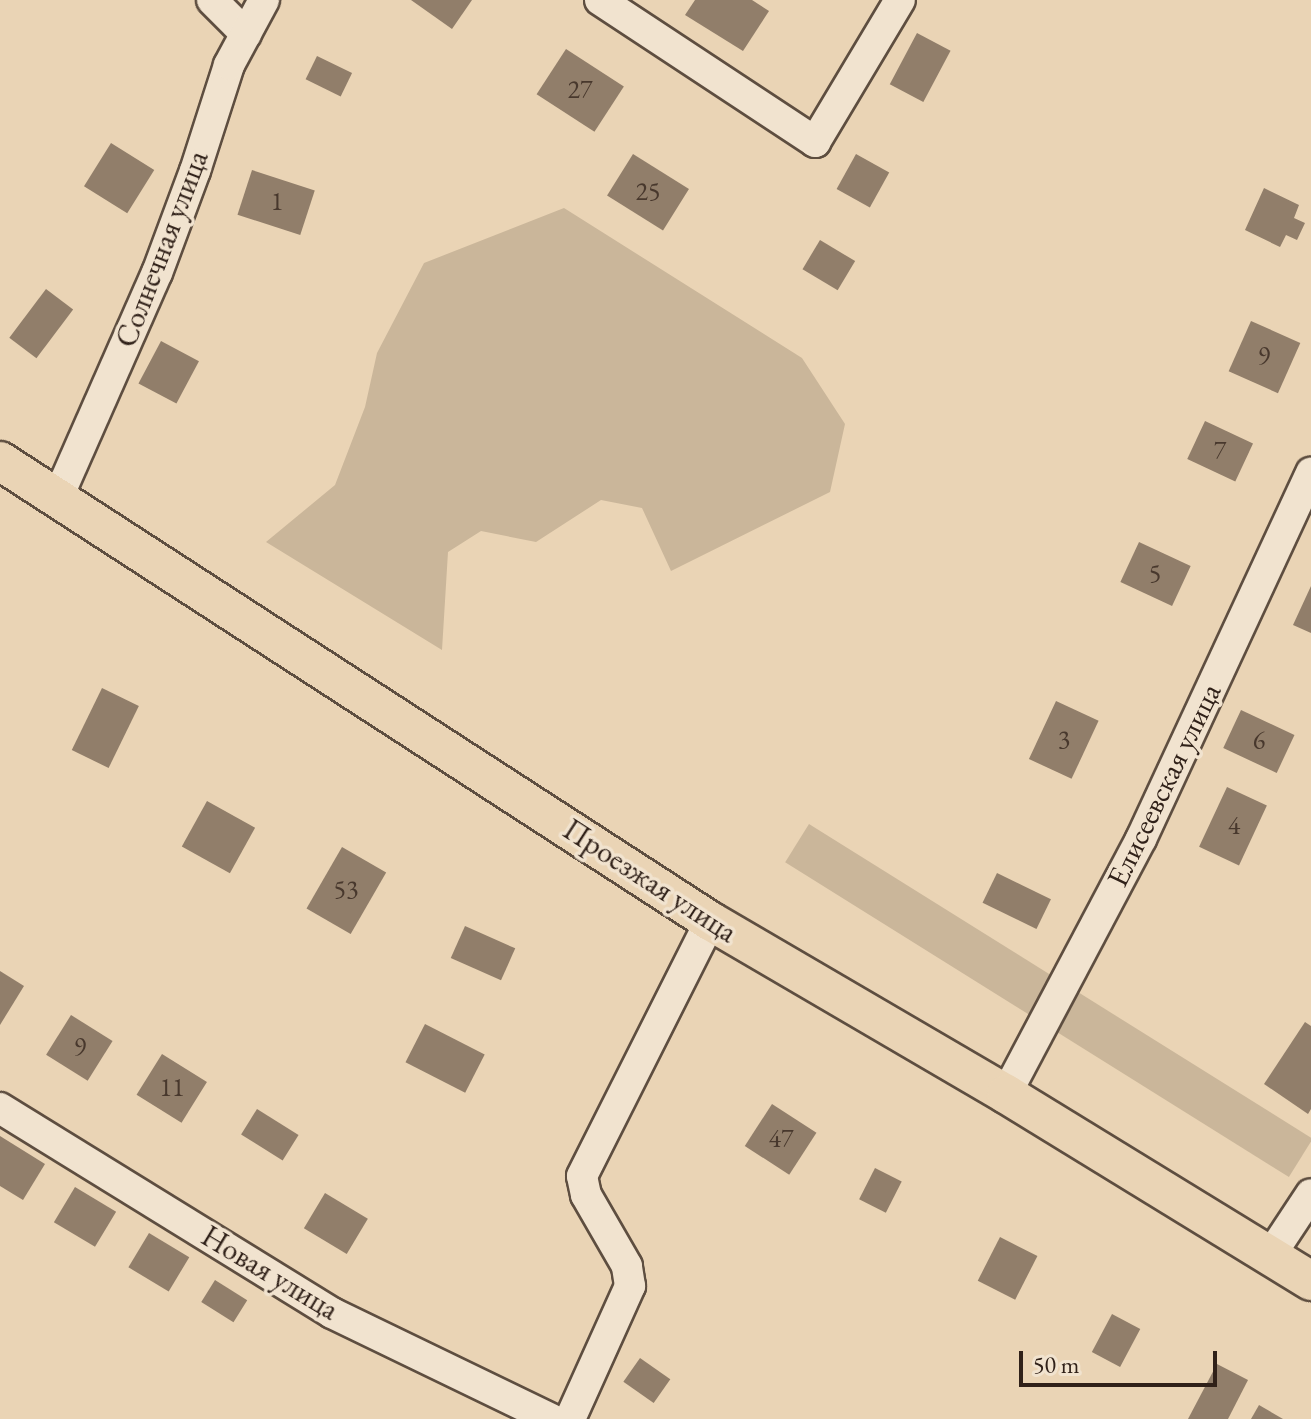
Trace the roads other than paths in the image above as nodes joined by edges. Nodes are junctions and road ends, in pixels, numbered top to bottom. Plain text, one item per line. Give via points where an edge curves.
1 (212, 0) edge
2 (264, 0) edge
3 (600, 0) edge
4 (900, 0) edge
5 (246, 34) junction
6 (0, 461) edge
7 (1311, 472) edge
8 (58, 497) junction
9 (710, 921) junction
10 (1006, 1094) junction
11 (0, 1108) edge
12 (1311, 1194) edge
13 (1270, 1256) junction
14 (1311, 1281) edge
15 (551, 1419) edge
16 (570, 1419) edge

1 - 5 street
2 - 5 street, Солнечная улица
3 - 4 street via 815,142
5 - 8 street, Солнечная улица via 229,65 157,273
6 - 8 main road, Проезжая улица
7 - 10 street, Елисеевская улица via 1141,839
8 - 9 main road, Проезжая улица
9 - 10 main road, Проезжая улица
9 - 16 street via 582,1176 586,1195 627,1266 630,1286
10 - 13 main road, Проезжая улица
11 - 15 street, Новая улица via 332,1313
12 - 13 street
13 - 14 main road, Проезжая улица

